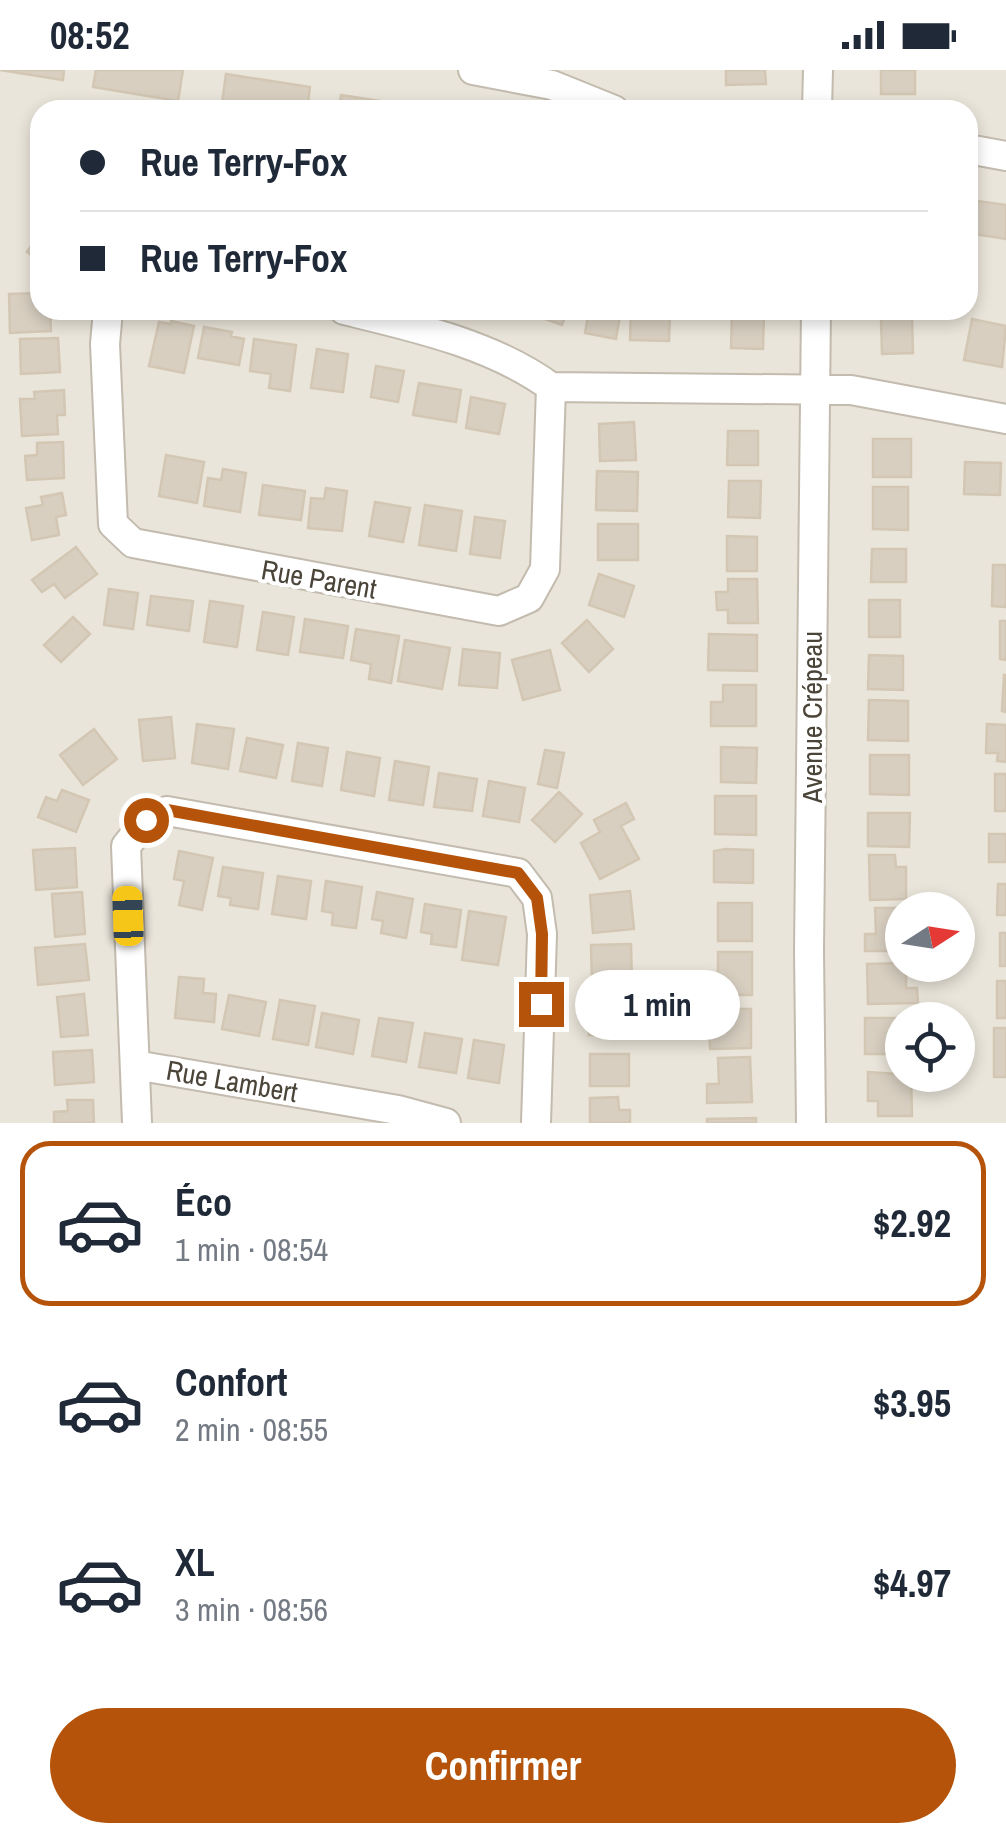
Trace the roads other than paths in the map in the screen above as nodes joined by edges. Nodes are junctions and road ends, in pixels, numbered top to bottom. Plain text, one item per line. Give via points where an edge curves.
1 (473, 70) edge
2 (818, 70) edge
3 (552, 77) edge
4 (595, 100) edge
5 (817, 100) edge
6 (978, 151) edge
7 (1006, 156) edge
8 (107, 320) edge
9 (389, 320) edge
10 (816, 320) edge
11 (551, 387) junction
12 (815, 390) junction
13 (1006, 419) edge
14 (135, 1065) junction
15 (136, 1123) edge
16 (446, 1123) edge
17 (536, 1123) edge
18 (810, 1123) edge

1 - 3 street
2 - 5 street
3 - 4 street
6 - 7 street
8 - 11 street, Rue Parent via 113,524 132,543 498,611 528,598 545,570
9 - 11 street via 481,350
10 - 12 street, Avenue Crépeau
11 - 12 street
12 - 13 street via 852,390
12 - 18 street, Avenue Crépeau
14 - 15 street
14 - 16 street, Rue Lambert
14 - 17 street via 126,846 146,820 167,810 518,873 537,898 542,934

